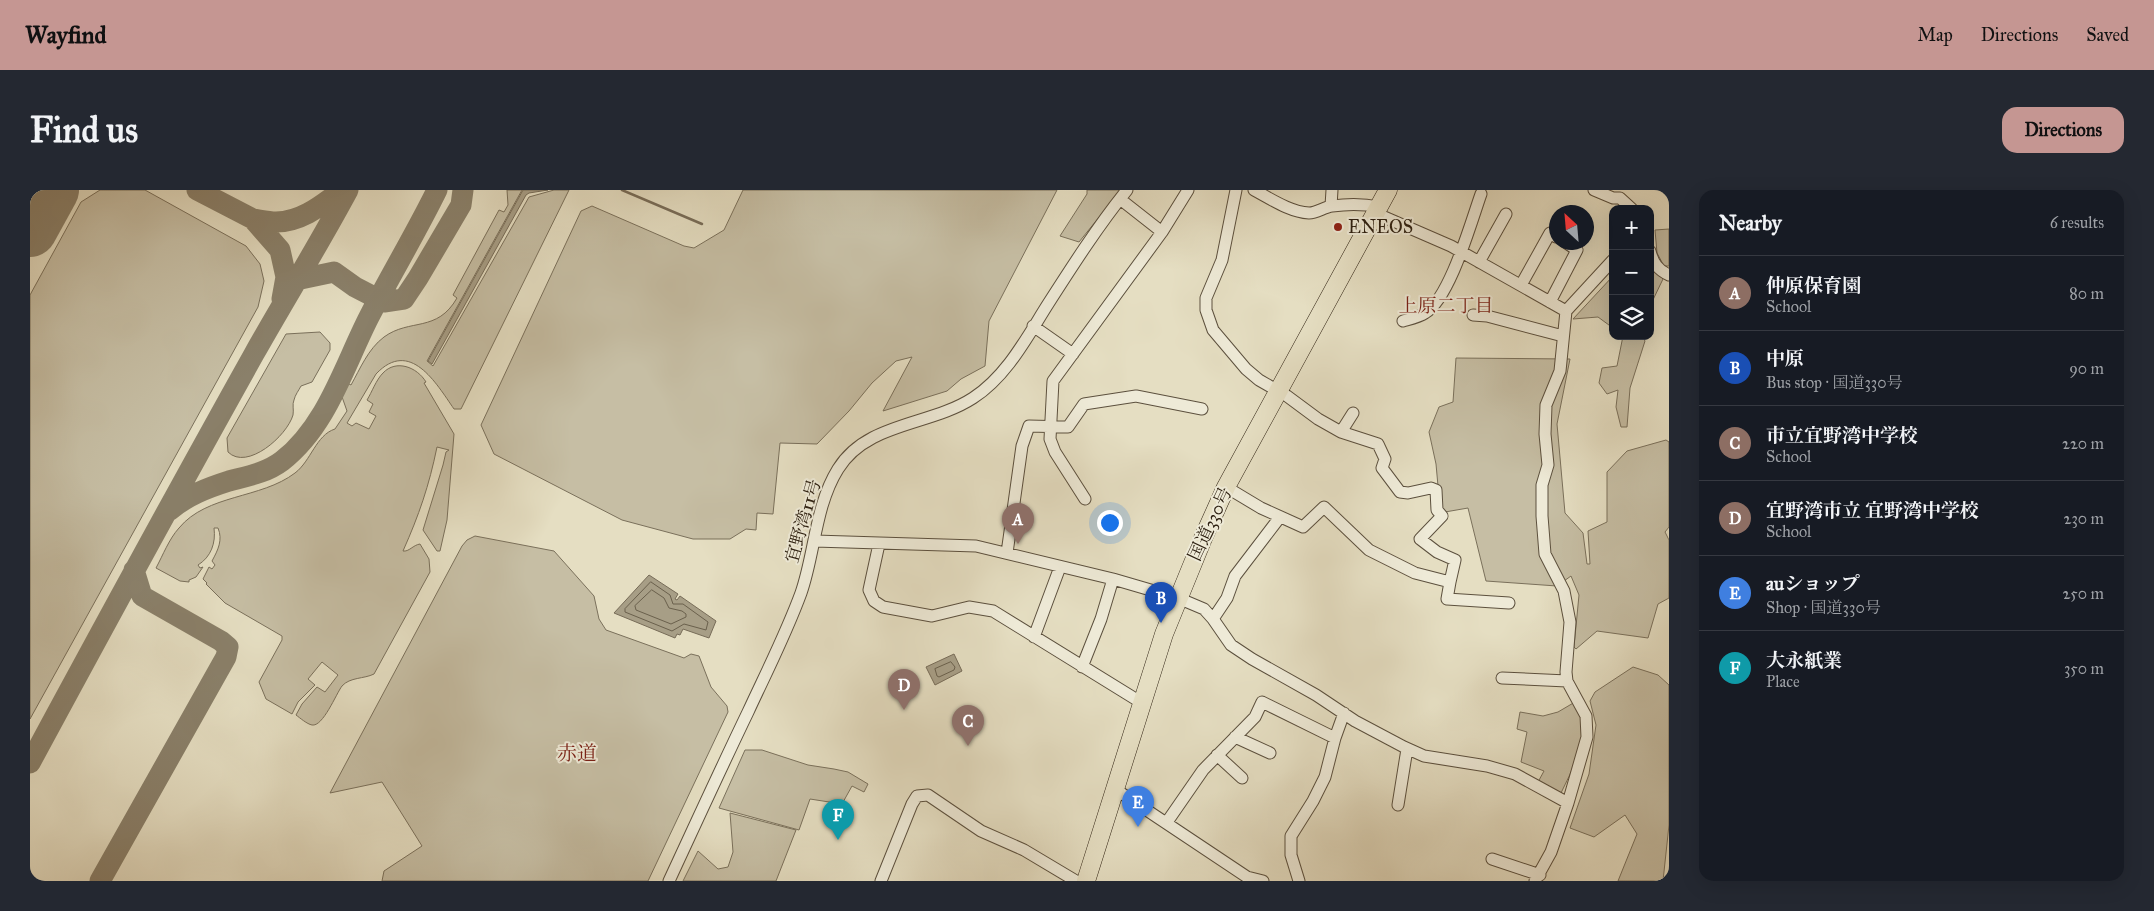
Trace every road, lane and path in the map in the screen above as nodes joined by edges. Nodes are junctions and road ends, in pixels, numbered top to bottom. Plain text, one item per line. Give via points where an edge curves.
1 (1128, 190) edge
2 (1188, 190) edge
3 (1236, 190) edge
4 (1254, 190) edge
5 (1332, 190) edge
6 (1388, 190) edge
7 (1594, 190) edge
8 (1481, 194) dead end
9 (1613, 194) edge
10 (1120, 199) junction
11 (1628, 205) edge
12 (1331, 206) junction
13 (1377, 210) junction
14 (1506, 214) dead end
15 (1162, 232) junction
16 (1549, 235) edge
17 (1578, 250) edge
18 (1460, 251) junction
19 (1479, 262) junction
20 (1654, 263) edge
21 (1609, 264) edge
22 (1669, 275) edge
23 (1521, 285) junction
24 (1550, 302) junction
25 (1566, 311) junction
26 (1473, 315) dead end
27 (1403, 321) dead end
28 (1033, 326) junction
29 (1563, 336) junction
30 (1073, 354) junction
31 (1278, 391) junction
32 (1202, 409) dead end
33 (1353, 413) dead end
34 (1049, 426) junction
35 (1341, 432) junction
36 (1226, 488) junction
37 (1085, 499) dead end
38 (1280, 517) junction
39 (814, 543) junction
40 (801, 544) dead end
41 (879, 544) junction
42 (1007, 553) junction
43 (1060, 567) junction
44 (1113, 579) junction
45 (1450, 582) junction
46 (1178, 598) junction
47 (1509, 603) dead end
48 (1213, 619) junction
49 (1034, 637) junction
50 (1082, 667) junction
51 (1502, 678) dead end
52 (1567, 681) junction
53 (1142, 703) junction
54 (1344, 714) junction
55 (1235, 737) junction
56 (1334, 738) junction
57 (1407, 749) junction
58 (1270, 752) dead end
59 (1217, 755) junction
60 (1242, 778) dead end
61 (1115, 789) junction
62 (1568, 802) junction
63 (1398, 805) dead end
64 (1167, 822) junction
65 (1492, 859) dead end
66 (1537, 878) edge
67 (668, 881) edge
68 (881, 881) edge
69 (1076, 881) edge
70 (1086, 881) edge
71 (1258, 881) edge
72 (1294, 881) edge
73 (1300, 881) edge

1 - 10 street, 宜野湾11号
2 - 15 street
3 - 31 street via 1222,260 1206,298 1206,310 1213,330 1246,369
4 - 12 street via 1302,212 1311,213
5 - 12 street
6 - 13 highway, 国道330号
7 - 9 street
8 - 18 street
9 - 11 street
10 - 15 street
10 - 28 street, 宜野湾11号
12 - 13 street via 1370,205
13 - 18 street
13 - 31 highway, 国道330号
14 - 19 street
15 - 30 street
16 - 23 street
17 - 24 street
18 - 19 street
18 - 27 street via 1438,302 1426,313
19 - 23 street
20 - 22 street
21 - 25 street
23 - 24 street
24 - 25 street
25 - 29 street
26 - 29 street
28 - 30 street
28 - 39 street, 宜野湾11号 via 1004,369 974,398 932,417 878,434 856,447 831,482
29 - 52 street via 1560,371 1546,404 1548,465 1542,485 1542,516 1545,554 1564,591 1570,622
30 - 34 street via 1053,381
31 - 35 street
31 - 36 highway, 国道330号
32 - 34 street via 1136,396 1084,404 1068,427
33 - 35 street
34 - 37 street via 1055,452
34 - 42 street via 1029,426 1022,446
35 - 45 street via 1378,444 1385,459 1382,468 1400,492 1436,490 1437,510 1442,516 1420,539 1455,560
36 - 38 street
36 - 46 highway, 国道330号
38 - 45 street via 1303,527 1324,507 1369,550 1415,573
38 - 48 street via 1235,576 1227,598
39 - 40 street
39 - 41 street
39 - 67 street, 宜野湾11号 via 790,620
41 - 42 street via 976,546
41 - 49 street via 868,590 882,607 932,616 969,607 992,611
42 - 43 street
43 - 44 street
43 - 49 street
44 - 46 street
44 - 50 street
45 - 47 street via 1447,599
46 - 48 street via 1204,609
46 - 53 highway, 国道330号
48 - 54 street via 1231,644
49 - 50 street
50 - 53 street
51 - 52 street
52 - 62 street via 1586,716 1586,737
53 - 61 highway, 国道330号
54 - 56 street
54 - 57 street
55 - 56 street via 1255,717 1262,702
55 - 58 street
55 - 59 street
56 - 73 street via 1325,777 1291,836 1291,855
57 - 62 street via 1424,756 1488,766 1514,774
57 - 63 street
59 - 60 street
59 - 64 street
61 - 64 street
61 - 70 highway, 国道330号
62 - 66 street via 1551,852
64 - 71 street via 1246,877
65 - 66 street
68 - 69 street via 917,796 928,795 981,831 1024,850
72 - 73 street

